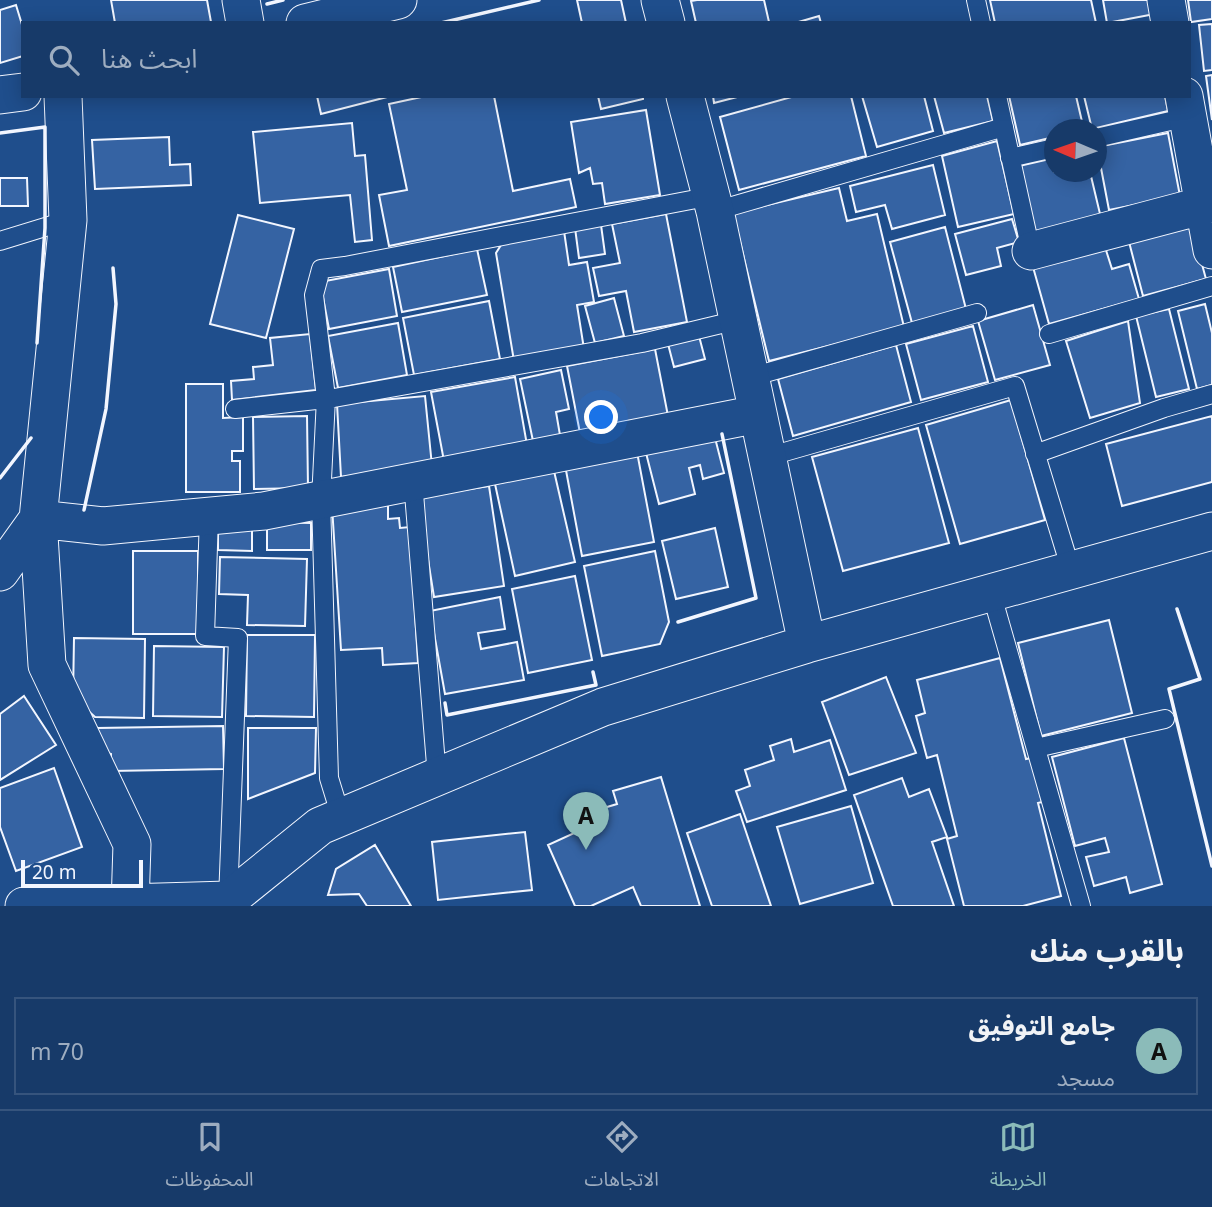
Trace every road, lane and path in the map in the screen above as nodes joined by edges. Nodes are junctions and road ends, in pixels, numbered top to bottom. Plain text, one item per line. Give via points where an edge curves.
1 (240, 0) edge
2 (398, 0) edge
3 (660, 0) edge
4 (976, 0) edge
5 (1166, 0) edge
6 (245, 21) edge
7 (313, 21) edge
8 (665, 21) edge
9 (981, 21) edge
10 (1170, 21) edge
11 (21, 92) edge
12 (0, 95) edge
13 (63, 98) edge
14 (686, 98) edge
15 (997, 98) edge
16 (1186, 107) edge
17 (1004, 128) junction
18 (1107, 135) edge
19 (1044, 150) edge
20 (1010, 158) junction
21 (713, 203) junction
22 (1208, 204) edge
23 (68, 220) junction
24 (0, 241) edge
25 (1212, 250) edge
26 (1031, 251) joint
27 (1212, 286) edge
28 (977, 313) dead end
29 (738, 320) junction
30 (1049, 334) dead end
31 (751, 377) junction
32 (1212, 394) edge
33 (326, 398) junction
34 (236, 409) dead end
35 (758, 414) junction
36 (1035, 454) junction
37 (767, 457) junction
38 (413, 481) junction
39 (321, 500) junction
40 (209, 516) junction
41 (38, 519) junction
42 (1212, 531) edge
43 (1071, 570) junction
44 (0, 572) edge
45 (991, 592) junction
46 (807, 644) junction
47 (1165, 719) dead end
48 (1035, 748) junction
49 (437, 777) junction
50 (341, 817) junction
51 (224, 903) edge
52 (130, 904) edge
53 (24, 906) edge
54 (1081, 906) edge

1 - 6 street
2 - 7 street
3 - 8 street
4 - 9 lane
5 - 10 street
11 - 12 street
13 - 23 street
14 - 21 street
15 - 17 lane
16 - 18 lane
16 - 22 street
17 - 20 lane
17 - 21 lane
19 - 20 lane
20 - 26 lane
21 - 29 street
21 - 33 lane via 321,269 314,295
22 - 25 street
22 - 26 street
23 - 24 lane
23 - 41 street
27 - 30 lane
28 - 31 lane
29 - 31 street
29 - 33 lane via 642,343
31 - 35 street
32 - 36 lane
33 - 34 lane
33 - 39 lane
35 - 37 street
35 - 38 street
36 - 37 lane via 1015,386
36 - 43 lane
37 - 46 street
38 - 39 street
38 - 49 lane
39 - 40 street
39 - 50 lane via 329,778
40 - 41 street via 103,526
40 - 51 lane via 205,636 238,638
41 - 44 street
41 - 52 street via 47,665 132,844
42 - 43 street
43 - 45 street
45 - 46 street
45 - 48 lane
46 - 49 street via 603,707
47 - 48 lane
48 - 54 lane
49 - 50 street
50 - 51 street via 320,826
51 - 52 street
52 - 53 street

